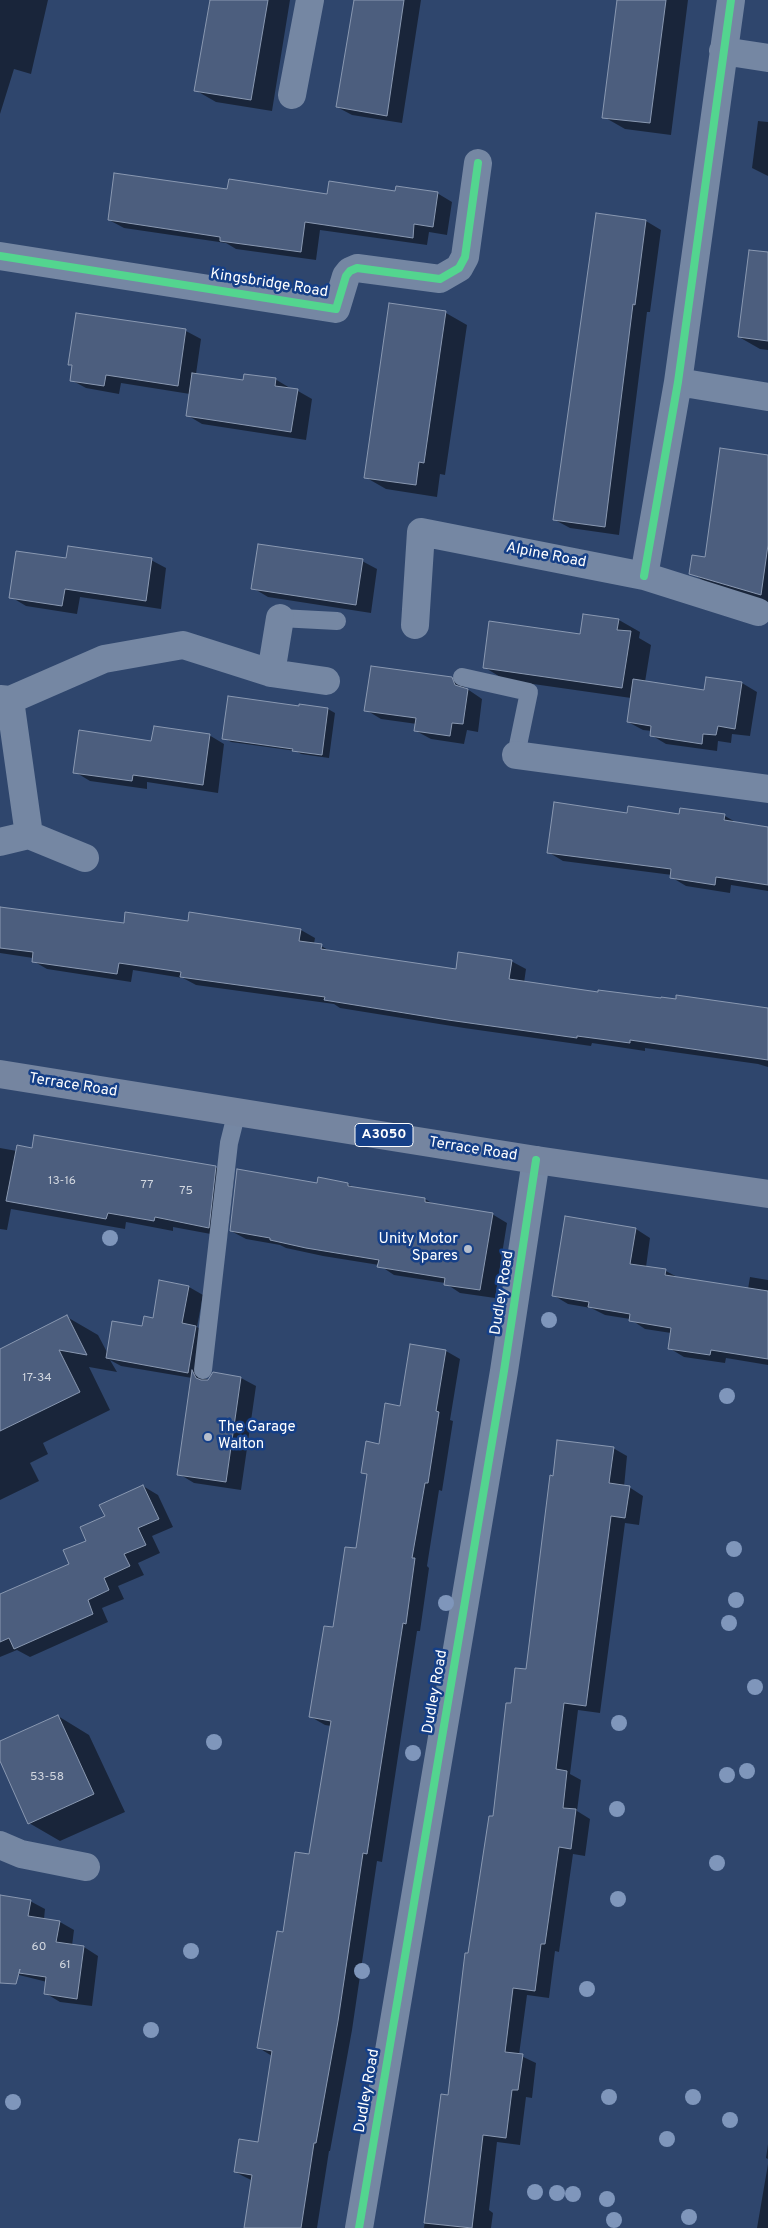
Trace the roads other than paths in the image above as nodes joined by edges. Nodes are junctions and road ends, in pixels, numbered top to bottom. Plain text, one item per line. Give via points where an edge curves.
1 (310, 0) edge
2 (731, 0) edge
3 (723, 51) junction
4 (768, 58) edge
5 (292, 96) dead end
6 (478, 163) dead end
7 (0, 256) edge
8 (678, 382) junction
9 (768, 397) edge
10 (644, 576) junction
11 (758, 612) dead end
12 (280, 618) joint
13 (337, 622) dead end
14 (415, 625) dead end
15 (271, 673) junction
16 (462, 677) dead end
17 (326, 681) dead end
18 (5, 700) edge
19 (516, 755) joint
20 (768, 789) edge
21 (29, 835) junction
22 (0, 842) edge
23 (85, 858) dead end
24 (0, 1074) edge
25 (236, 1111) junction
26 (536, 1160) junction
27 (768, 1194) edge
28 (203, 1370) dead end
29 (0, 1845) edge
30 (86, 1868) dead end
31 (358, 2228) edge

1 - 5 street
2 - 3 street
3 - 4 street
3 - 8 street
6 - 7 street, Kingsbridge Road via 465,257 459,268 440,279 357,268 346,276 336,308
8 - 9 street
8 - 10 street
10 - 11 street, Alpine Road
10 - 14 street, Alpine Road via 421,532
12 - 13 lane
12 - 15 street
15 - 17 street
15 - 18 street via 183,645 104,659
16 - 19 lane via 529,692
18 - 21 street
19 - 20 street
21 - 22 street
21 - 23 street
24 - 25 main road, Terrace Road / A3050
25 - 26 main road, Terrace Road / A3050
25 - 28 lane via 229,1143
26 - 27 main road, Terrace Road / A3050
26 - 31 street, Dudley Road via 504,1371
29 - 30 street via 21,1854

